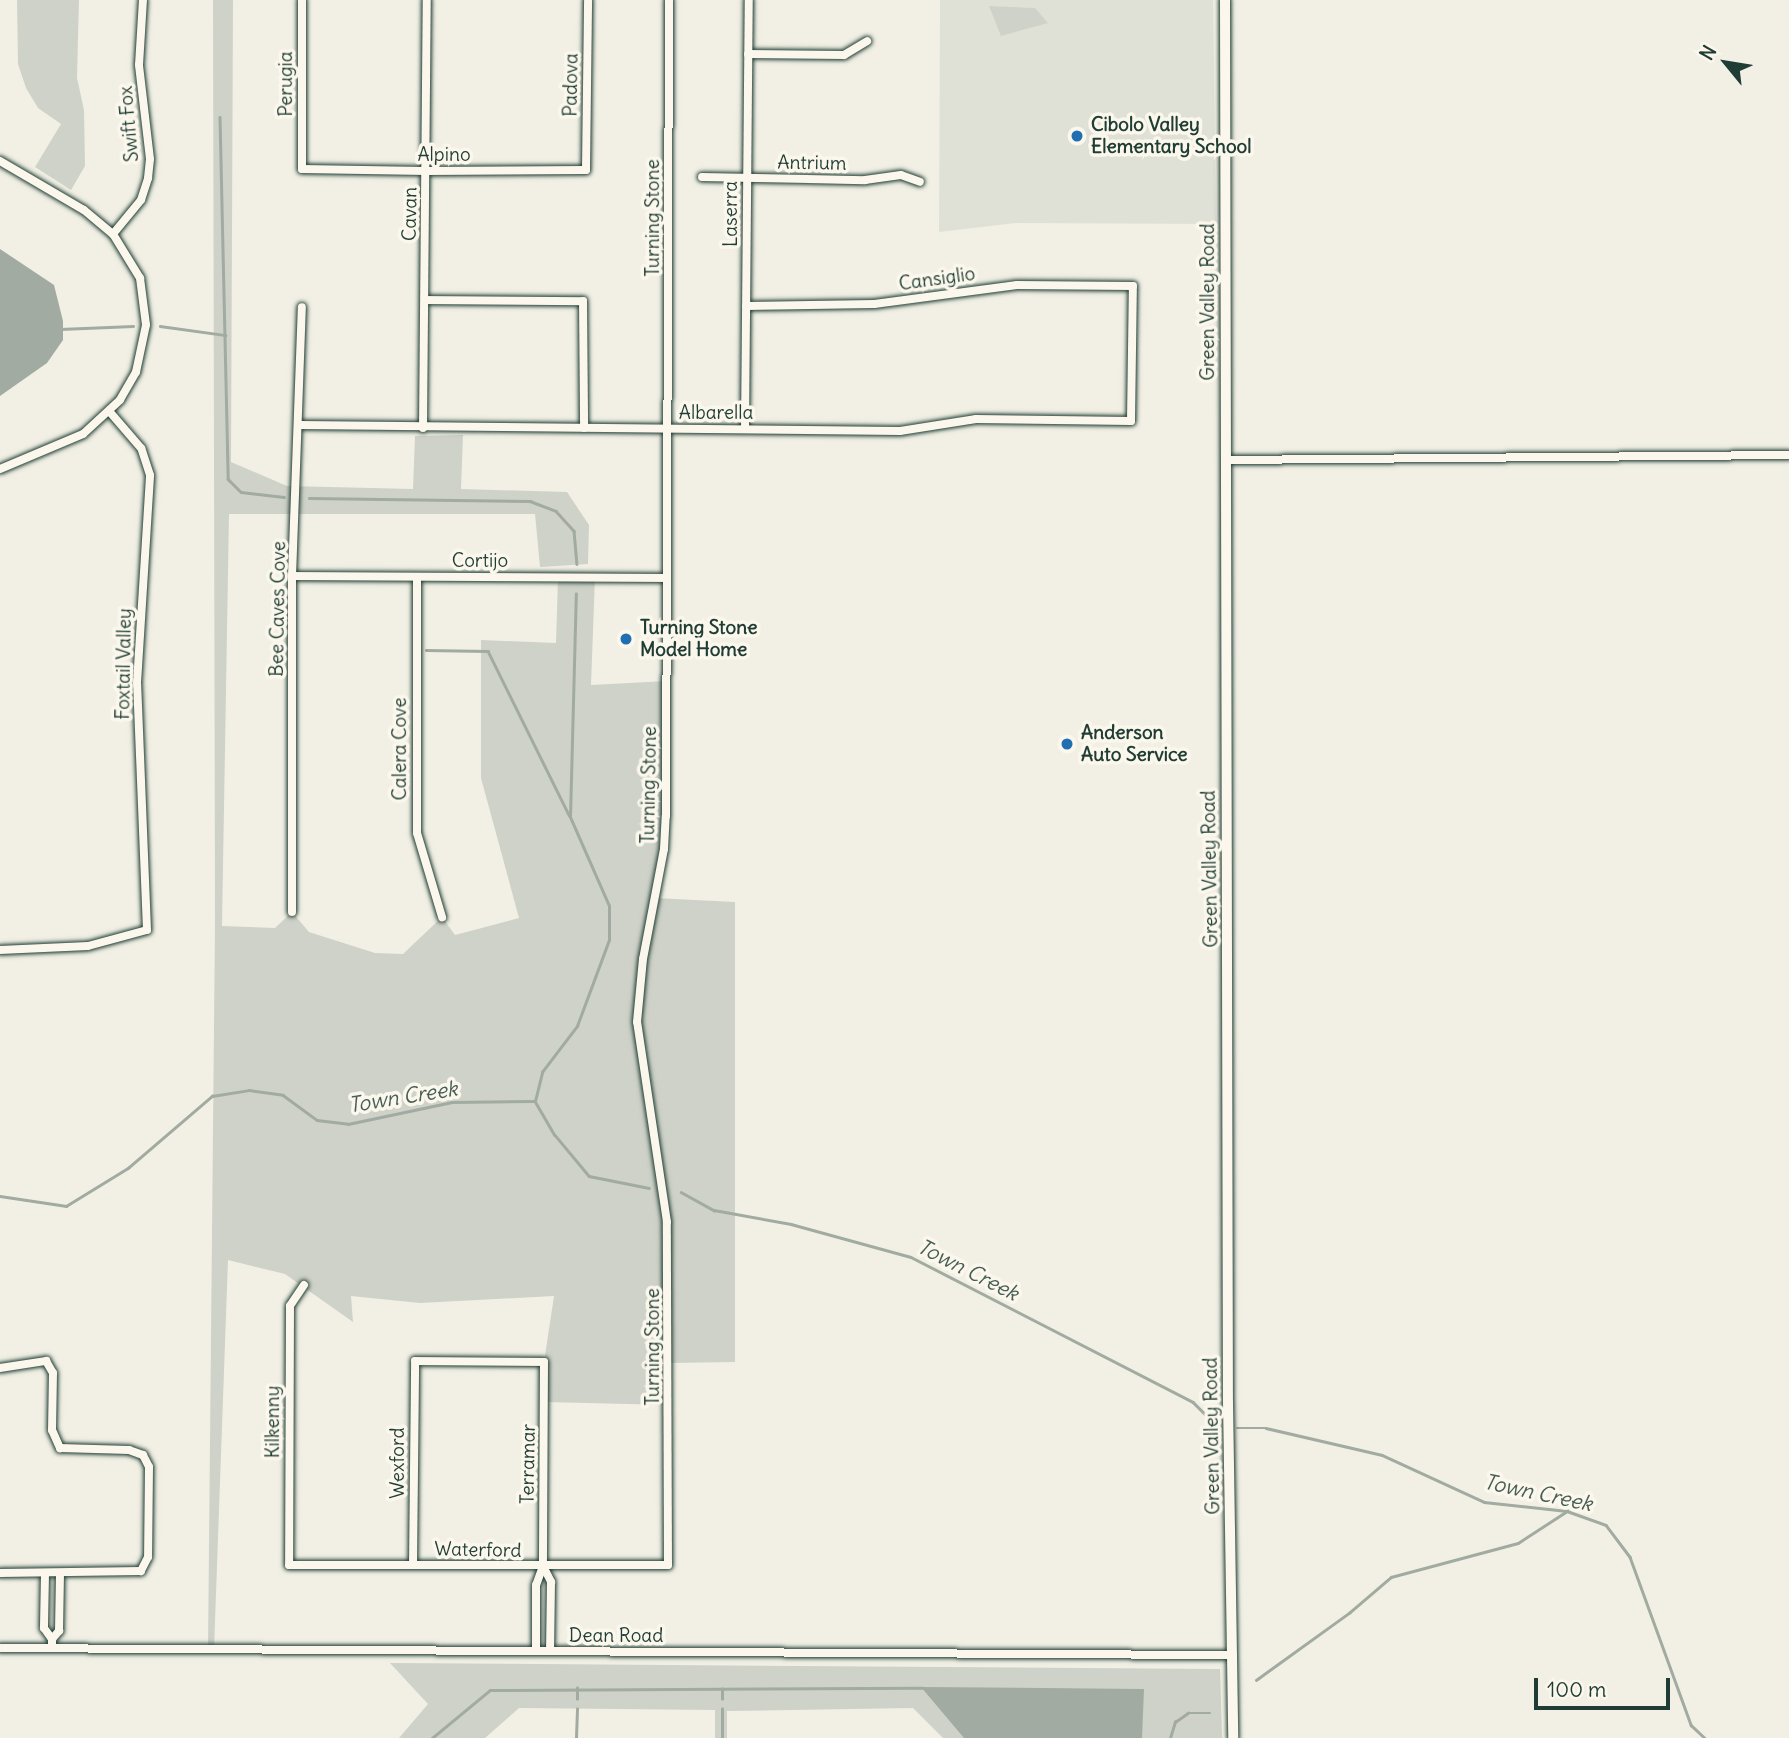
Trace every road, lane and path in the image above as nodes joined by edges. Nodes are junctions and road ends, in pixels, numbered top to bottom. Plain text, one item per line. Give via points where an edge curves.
1 (143, 0) edge
2 (302, 0) edge
3 (427, 0) edge
4 (588, 0) edge
5 (669, 0) edge
6 (749, 0) edge
7 (1225, 0) edge
8 (867, 41) dead end
9 (748, 54) junction
10 (0, 161) edge
11 (302, 169) joint
12 (586, 170) joint
13 (426, 171) junction
14 (702, 177) dead end
15 (747, 178) junction
16 (919, 182) dead end
17 (113, 234) junction
18 (425, 300) junction
19 (746, 306) junction
20 (302, 307) dead end
21 (109, 411) junction
22 (1131, 421) joint
23 (300, 425) junction
24 (423, 428) junction
25 (584, 428) junction
26 (668, 429) junction
27 (745, 429) junction
28 (1789, 455) edge
29 (1226, 460) junction
30 (0, 469) edge
31 (292, 576) junction
32 (417, 577) junction
33 (667, 578) junction
34 (292, 912) dead end
35 (442, 917) dead end
36 (0, 950) edge
37 (304, 1285) dead end
38 (415, 1361) joint
39 (0, 1368) edge
40 (289, 1565) joint
41 (413, 1565) junction
42 (668, 1565) joint
43 (543, 1566) junction
44 (0, 1573) edge
45 (45, 1574) junction
46 (61, 1574) junction
47 (52, 1639) junction
48 (0, 1648) edge
49 (52, 1648) junction
50 (536, 1651) junction
51 (550, 1651) junction
52 (1233, 1655) junction
53 (1233, 1738) edge

1 - 17 street, Swift Fox via 139,65 150,159 148,178 141,200
2 - 11 street, Perugia
3 - 13 street, Cavan
4 - 12 street, Padova
5 - 26 street, Turning Stone
6 - 9 street, Laserra
7 - 29 street, Green Valley Road
8 - 9 street via 859,50 844,55
9 - 15 street, Laserra
10 - 17 street via 84,210
11 - 13 street, Alpino
12 - 13 street, Alpino
13 - 18 street, Cavan
14 - 15 street, Antrium
15 - 16 street, Antrium via 865,180 901,175
15 - 19 street, Laserra
17 - 21 street via 140,278 146,325 136,372
18 - 24 street, Cavan
18 - 25 street via 583,301
19 - 22 street, Cansiglio via 874,304 1017,285 1133,286
19 - 27 street, Laserra
20 - 23 street, Bee Caves Cove
21 - 30 street via 83,434
21 - 36 street, Foxtail Valley via 141,448 150,475 136,683 146,930 88,946
22 - 27 street, Albarella via 976,419 900,431
23 - 24 street, Albarella
23 - 31 street, Bee Caves Cove
24 - 25 street, Albarella
25 - 26 street, Albarella
26 - 27 street, Albarella
26 - 33 street, Turning Stone
28 - 29 street
29 - 52 street, Green Valley Road via 1228,1402
31 - 32 street, Cortijo
31 - 34 street, Bee Caves Cove
32 - 33 street, Cortijo
32 - 35 street, Calera Cove via 417,833
33 - 42 street, Turning Stone via 664,849 639,991 640,1063 667,1222
37 - 40 street, Kilkenny via 290,1306
38 - 41 street, Wexford
38 - 43 street, Terramar via 544,1362
39 - 46 street via 46,1361 53,1373 52,1430 60,1448 130,1450 143,1455 149,1467 148,1557 141,1571
40 - 41 street, Waterford
41 - 43 street, Waterford
42 - 43 street, Waterford
43 - 50 street, Terramar via 536,1585
43 - 51 street, Terramar via 551,1582
44 - 45 street
45 - 46 street
45 - 47 street via 44,1628
46 - 47 street via 59,1631
47 - 49 street
48 - 49 street, Dean Road
49 - 50 street, Dean Road
50 - 51 street, Dean Road
51 - 52 street, Dean Road
52 - 53 street, Green Valley Road

